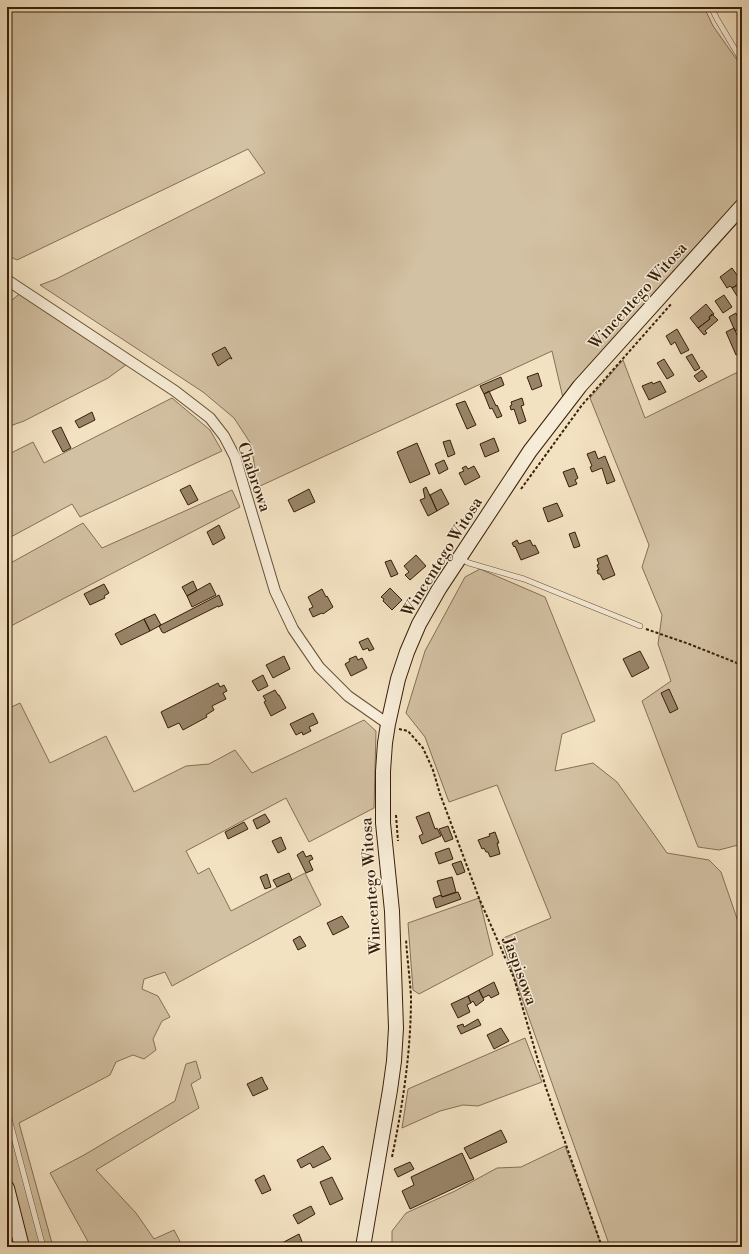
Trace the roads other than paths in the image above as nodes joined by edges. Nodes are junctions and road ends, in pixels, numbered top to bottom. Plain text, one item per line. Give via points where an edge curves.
1 (711, 7) edge
2 (742, 61) edge
3 (742, 206) edge
4 (7, 280) edge
5 (458, 558) junction
6 (640, 626) road end
7 (394, 726) junction
8 (7, 1111) edge
9 (7, 1188) edge
10 (22, 1247) edge
11 (44, 1247) edge
12 (363, 1247) edge

1 - 2 lane
3 - 5 main road, Wincentego Witosa via 580,386 530,451
4 - 7 street, Chabrowa via 175,391 210,418 224,436 235,457 274,591 293,629 319,667 348,696
5 - 6 lane via 524,579
5 - 7 main road, Wincentego Witosa via 419,624 407,652 398,679
7 - 12 main road, Wincentego Witosa via 385,743 383,823 392,911 396,1028 390,1090
8 - 11 lane
9 - 10 main road

